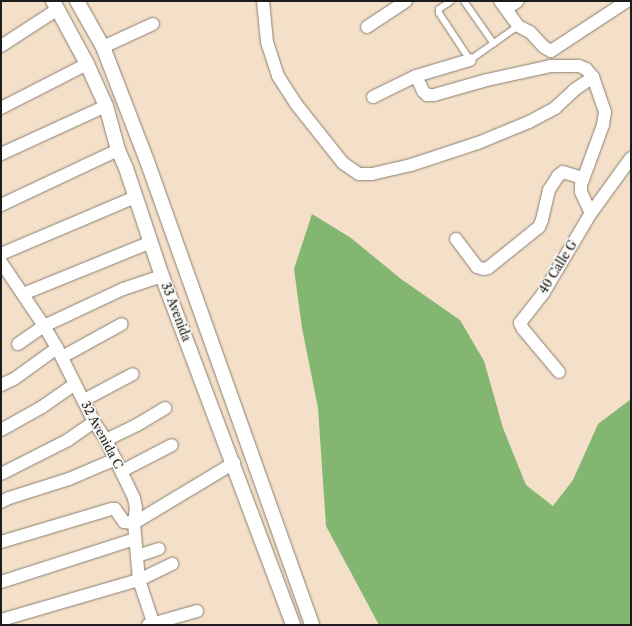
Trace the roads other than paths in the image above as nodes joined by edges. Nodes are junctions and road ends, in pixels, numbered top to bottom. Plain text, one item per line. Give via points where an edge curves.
1 (77, 1) edge
2 (263, 1) edge
3 (406, 1) edge
4 (451, 1) edge
5 (464, 1) edge
6 (518, 1) edge
7 (627, 1) edge
8 (56, 5) edge
9 (503, 5) edge
10 (153, 24) dead end
11 (518, 26) junction
12 (367, 27) dead end
13 (494, 44) junction
14 (1, 46) edge
15 (103, 46) junction
16 (470, 60) junction
17 (87, 64) junction
18 (416, 76) junction
19 (593, 77) junction
20 (373, 97) dead end
21 (106, 106) junction
22 (1, 108) edge
23 (118, 150) junction
24 (1, 154) edge
25 (631, 158) edge
26 (147, 161) junction
27 (126, 168) junction
28 (583, 178) junction
29 (135, 197) junction
30 (1, 206) edge
31 (591, 213) junction
32 (456, 239) dead end
33 (151, 242) junction
34 (1, 254) edge
35 (1, 262) edge
36 (162, 276) junction
37 (23, 294) junction
38 (122, 324) dead end
39 (44, 326) junction
40 (18, 344) dead end
41 (60, 353) junction
42 (559, 372) dead end
43 (133, 374) dead end
44 (75, 384) junction
45 (1, 385) edge
46 (84, 400) junction
47 (165, 408) dead end
48 (94, 422) junction
49 (1, 430) edge
50 (106, 440) junction
51 (172, 445) dead end
52 (116, 459) junction
53 (234, 463) junction
54 (122, 471) junction
55 (1, 474) edge
56 (1, 502) edge
57 (134, 523) junction
58 (135, 539) junction
59 (1, 542) edge
60 (159, 549) dead end
61 (137, 556) junction
62 (172, 564) dead end
63 (139, 580) junction
64 (1, 582) edge
65 (197, 610) dead end
66 (1, 620) edge
67 (152, 624) edge
68 (293, 625) edge
69 (312, 625) edge

1 - 15 street, 33 Avenida
2 - 19 street via 267,42 278,76 296,104 343,163 359,174 372,174 411,165 478,143 529,122 555,108
3 - 12 street
4 - 16 lane via 439,9 439,14
5 - 13 lane
6 - 9 street
7 - 11 street via 551,51 530,32
8 - 14 street
8 - 17 street, 33 Avenida
9 - 11 street
10 - 15 street
11 - 13 lane
13 - 16 lane
15 - 26 street, 33 Avenida
16 - 18 street
17 - 21 street, 33 Avenida
17 - 22 street
18 - 19 street via 423,91 428,95 551,66 579,66
18 - 20 street
19 - 28 street via 605,119
21 - 23 street, 33 Avenida
21 - 24 street
23 - 27 street, 33 Avenida
23 - 30 street
25 - 31 street, 40 Calle G
26 - 27 street
26 - 69 street, 33 Avenida
27 - 29 street, 33 Avenida
28 - 31 street via 581,192
28 - 32 street via 563,172 558,176 549,190 539,227 484,270 477,266
29 - 33 street, 33 Avenida
29 - 34 street
31 - 42 street, 40 Calle G via 544,292 520,323
33 - 36 street, 33 Avenida
33 - 37 street
35 - 37 street, 32 Avenida C
36 - 39 street via 123,289
36 - 53 street, 33 Avenida
37 - 39 street, 32 Avenida C
38 - 41 street
39 - 40 street
39 - 41 street, 32 Avenida C
41 - 44 street, 32 Avenida C
41 - 45 street
43 - 46 street
44 - 46 street, 32 Avenida C
44 - 49 street via 42,407
46 - 48 street, 32 Avenida C
47 - 50 street
48 - 50 street, 32 Avenida C
48 - 55 street via 68,440
50 - 52 street, 32 Avenida C
51 - 54 street
52 - 54 street, 32 Avenida C
52 - 56 street via 69,479
53 - 57 street
53 - 68 street, 33 Avenida
54 - 57 street, 32 Avenida C via 134,498
57 - 58 street, 32 Avenida C
57 - 59 street via 124,522 115,509 112,509
58 - 61 street, 32 Avenida C
58 - 64 street
60 - 61 street
61 - 63 street, 32 Avenida C
62 - 63 street
63 - 66 street
63 - 67 street, 32 Avenida C
65 - 67 street

